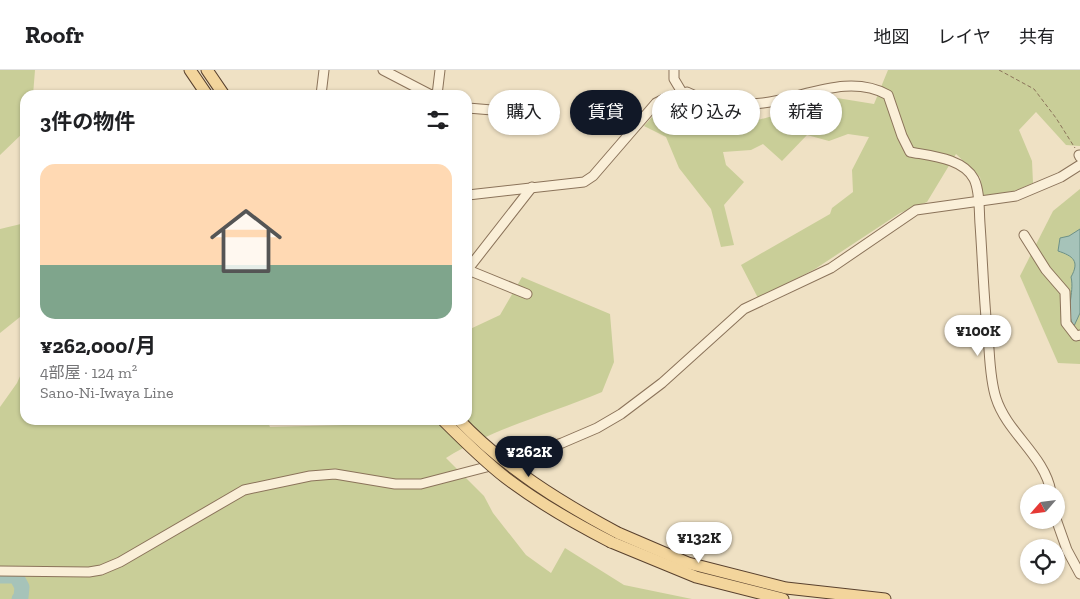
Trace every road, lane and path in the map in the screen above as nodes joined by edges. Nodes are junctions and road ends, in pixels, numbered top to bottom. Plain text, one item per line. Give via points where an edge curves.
1 (190, 70) edge
2 (208, 70) edge
3 (324, 70) edge
4 (383, 70) edge
5 (440, 70) edge
6 (674, 70) edge
7 (999, 70) edge
8 (204, 90) edge
9 (220, 90) edge
10 (322, 90) edge
11 (421, 90) edge
12 (438, 90) edge
13 (681, 90) edge
14 (760, 104) edge
15 (472, 108) edge
16 (652, 108) edge
17 (488, 110) edge
18 (1079, 156) edge
19 (1080, 165) edge
20 (532, 187) junction
21 (472, 194) edge
22 (978, 203) junction
23 (1024, 235) dead end
24 (472, 265) edge
25 (472, 272) edge
26 (527, 294) dead end
27 (1080, 336) edge
28 (448, 425) edge
29 (464, 425) edge
30 (1048, 484) edge
31 (1060, 529) edge
32 (615, 538) junction
33 (0, 571) edge
34 (1080, 574) edge
35 (783, 599) edge
36 (885, 599) edge

1 - 8 main road
2 - 9 main road
3 - 10 street
4 - 11 street
5 - 12 street
6 - 13 street via 674,79
7 - 18 path via 1034,89
14 - 22 street via 848,85 883,92 888,95 910,152 939,157 968,170 975,180
15 - 17 street
16 - 20 street via 593,176 584,182
19 - 22 street via 1038,188
20 - 21 street
20 - 24 street
22 - 30 street via 983,297 996,398 1004,415 1044,471
22 - 33 street via 916,210 831,268 744,309 662,383 628,409 597,428 562,443 517,459 421,484 395,484 335,474 265,485 244,490 120,562 100,570
23 - 27 street via 1046,270 1066,292 1066,323 1076,336
25 - 26 street
28 - 32 main road, bridge via 504,477 538,501
29 - 32 main road, bridge via 508,466
31 - 34 street
32 - 35 main road via 696,577
32 - 36 main road via 688,563 778,586

